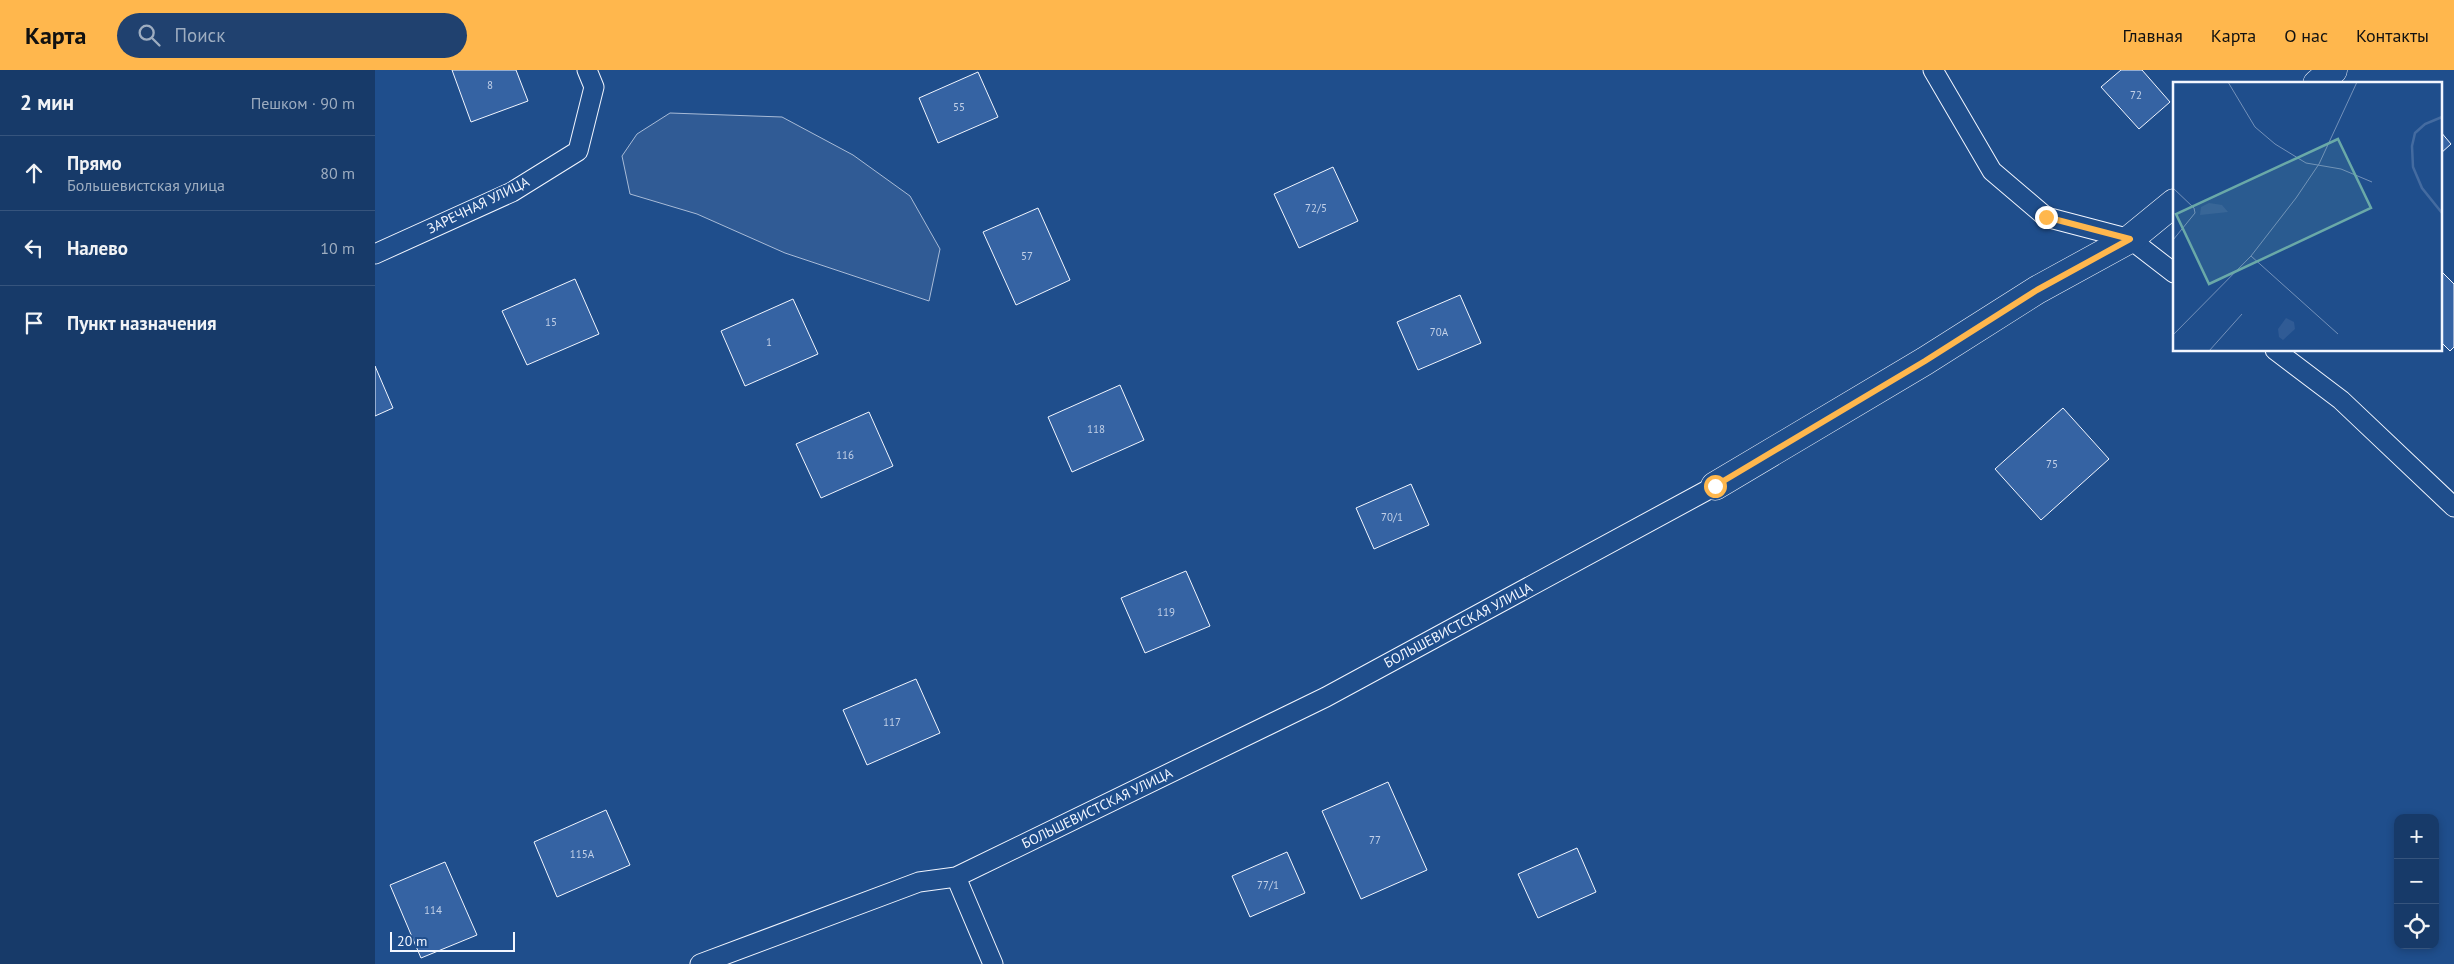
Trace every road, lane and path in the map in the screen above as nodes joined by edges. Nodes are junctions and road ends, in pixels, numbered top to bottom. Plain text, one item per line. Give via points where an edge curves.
1 (587, 70) edge
2 (1933, 70) edge
3 (2333, 70) edge
4 (2319, 82) edge
5 (2173, 204) edge
6 (2130, 239) junction
7 (375, 254) edge
8 (2173, 272) edge
9 (2276, 351) edge
10 (1715, 486) joint
11 (2454, 507) edge
12 (956, 877) junction
13 (700, 964) edge
14 (993, 964) edge

1 - 7 lane, ЗАРЕЧНАЯ УЛИЦА via 594,87 578,151 512,192
2 - 6 lane via 1991,171 2046,217
3 - 4 street
5 - 6 street, БОЛЬШЕВИСТСКАЯ УЛИЦА
6 - 8 lane
6 - 10 street, БОЛЬШЕВИСТСКАЯ УЛИЦА via 2037,290
9 - 11 lane via 2341,400
10 - 12 lane, БОЛЬШЕВИСТСКАЯ УЛИЦА via 1326,697
12 - 13 lane, БОЛЬШЕВИСТСКАЯ УЛИЦА via 919,882
12 - 14 lane

